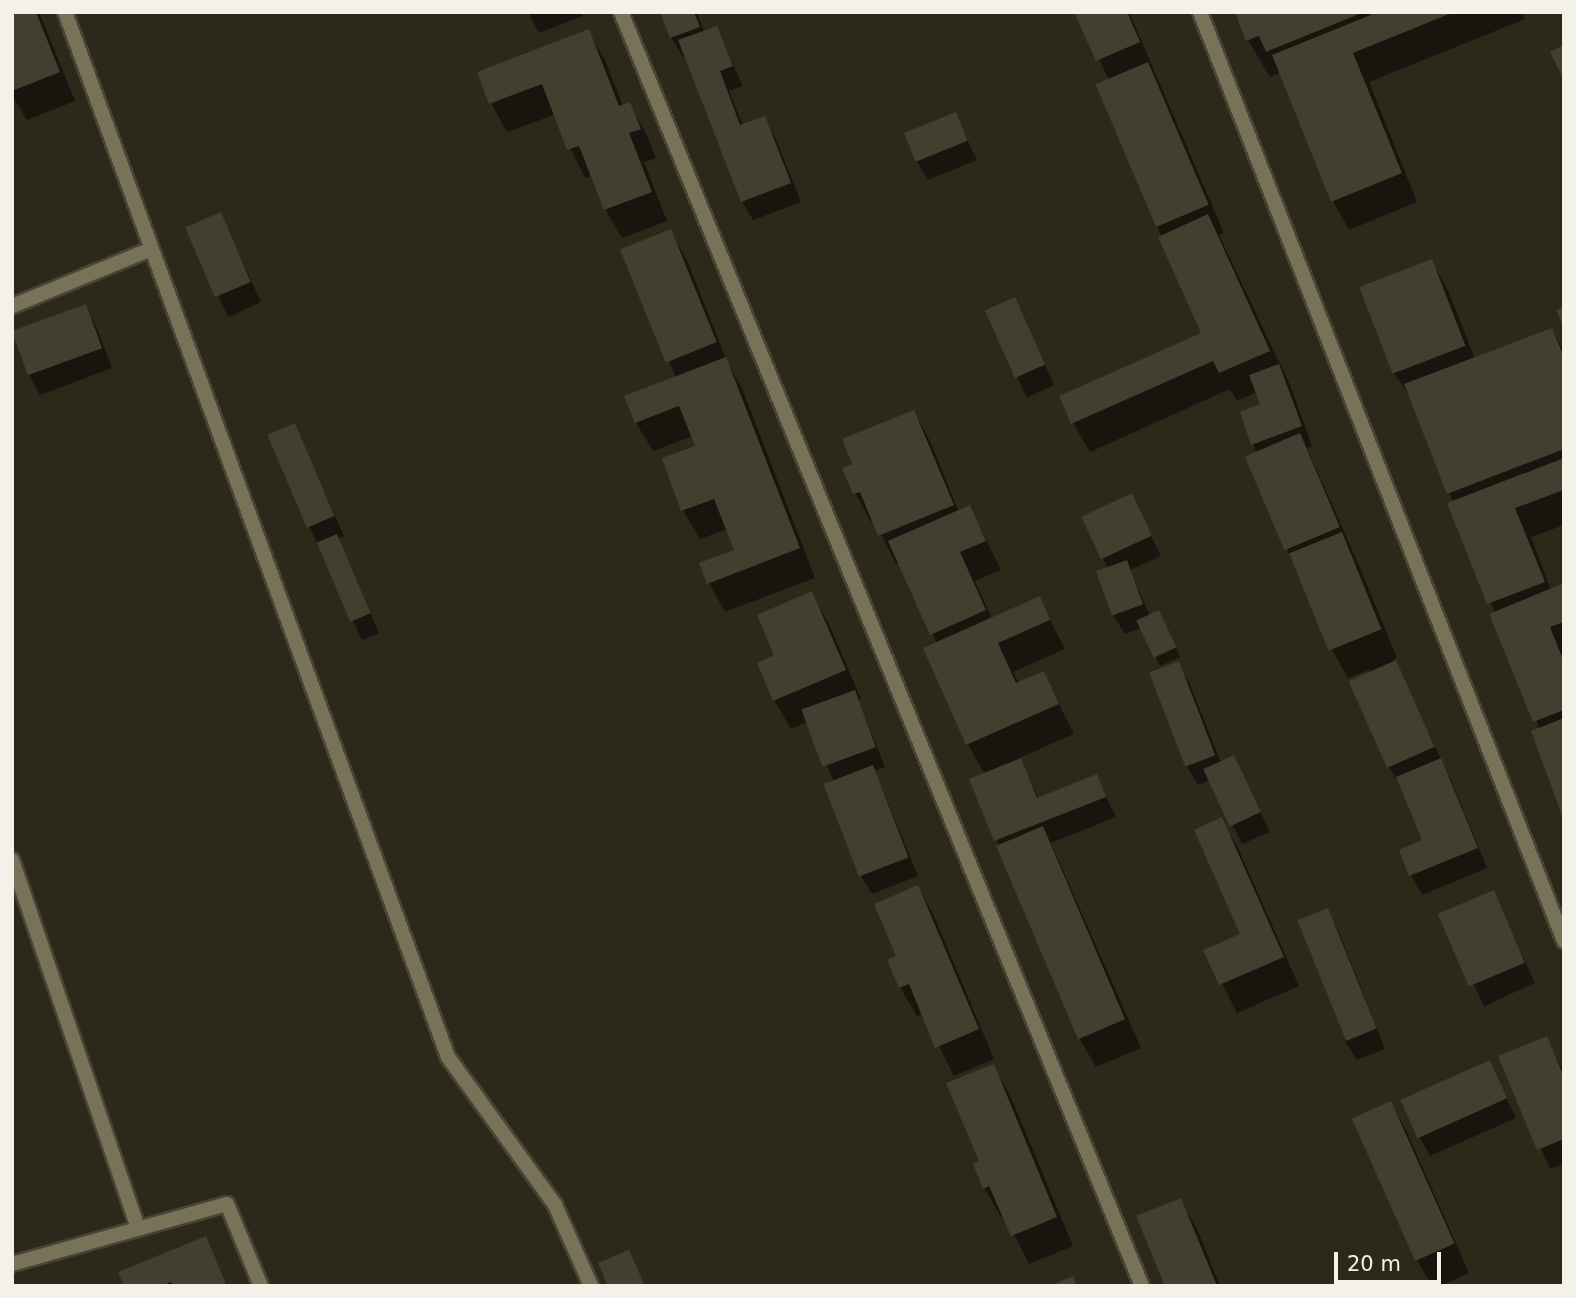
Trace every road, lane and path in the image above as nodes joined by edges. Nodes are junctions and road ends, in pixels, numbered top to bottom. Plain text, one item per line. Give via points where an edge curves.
1 (65, 12) edge
2 (621, 12) edge
3 (1199, 12) edge
4 (152, 249) junction
5 (12, 306) edge
6 (12, 860) edge
7 (1564, 941) edge
8 (138, 1228) junction
9 (12, 1264) edge
10 (261, 1286) edge
11 (591, 1286) edge
12 (1142, 1286) edge

1 - 4 street
2 - 12 street
3 - 7 street
4 - 5 street
4 - 11 street via 448,1057 555,1205
6 - 8 street
8 - 9 street
8 - 10 street via 227,1204

